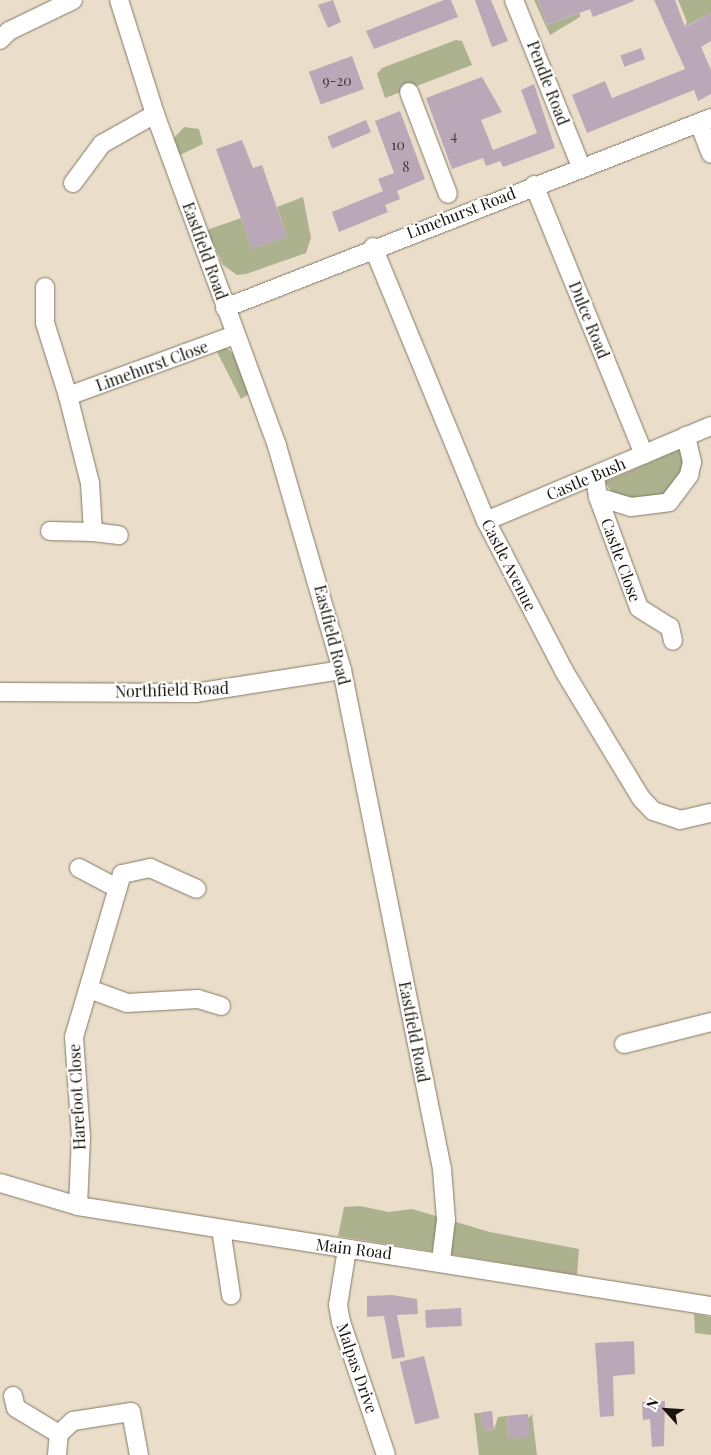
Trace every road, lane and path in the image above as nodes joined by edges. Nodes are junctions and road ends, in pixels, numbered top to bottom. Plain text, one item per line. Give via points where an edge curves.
1 (73, 0) edge
2 (118, 0) edge
3 (514, 0) edge
4 (3, 29) edge
5 (409, 92) dead end
6 (155, 114) junction
7 (705, 120) edge
8 (711, 154) edge
9 (581, 167) junction
10 (73, 183) dead end
11 (534, 185) junction
12 (448, 194) dead end
13 (373, 247) junction
14 (46, 287) dead end
15 (225, 308) junction
16 (235, 335) junction
17 (68, 396) junction
18 (711, 426) edge
19 (686, 436) junction
20 (644, 454) junction
21 (594, 476) junction
22 (598, 497) junction
23 (486, 521) junction
24 (50, 531) dead end
25 (93, 532) junction
26 (118, 535) dead end
27 (674, 628) dead end
28 (342, 670) junction
29 (0, 692) edge
30 (711, 813) edge
31 (79, 868) dead end
32 (117, 888) junction
33 (197, 889) dead end
34 (89, 989) junction
35 (221, 1006) dead end
36 (711, 1022) edge
37 (624, 1044) dead end
38 (0, 1183) edge
39 (78, 1206) junction
40 (221, 1229) junction
41 (347, 1249) junction
42 (441, 1260) junction
43 (231, 1295) dead end
44 (711, 1306) edge
45 (13, 1396) dead end
46 (59, 1434) junction
47 (57, 1455) edge
48 (139, 1455) edge
49 (386, 1455) edge

1 - 4 street
2 - 6 street, Eastfield Road
3 - 9 street, Pendle Road
5 - 12 street
6 - 10 street via 102,144
6 - 15 street, Eastfield Road
7 - 8 street
7 - 9 street, Limehurst Road
9 - 11 street, Limehurst Road
11 - 13 street, Limehurst Road
11 - 20 street, Dulce Road
13 - 15 street, Limehurst Road
13 - 23 street, Castle Avenue
14 - 17 street via 46,323
15 - 16 street, Eastfield Road
16 - 17 street, Limehurst Close
16 - 28 street, Eastfield Road via 311,554
17 - 25 street via 90,483
18 - 19 street, Castle Bush
19 - 20 street, Castle Bush
19 - 22 street, Castle Bush via 692,462 689,475 669,502 631,507
20 - 21 street, Castle Bush
21 - 22 street, Castle Close
21 - 23 street, Castle Bush
22 - 27 street, Castle Close via 639,608
23 - 30 street, Castle Avenue via 564,671 640,798 666,818
24 - 25 street
25 - 26 street
28 - 29 street, Northfield Road via 195,692
28 - 42 street, Eastfield Road via 442,1169 446,1220
31 - 32 street
32 - 33 street, Harefoot Close via 122,874 150,868
32 - 34 street, Harefoot Close
34 - 35 street via 127,1003 198,999
34 - 39 street, Harefoot Close via 74,1037 81,1137
36 - 37 street
38 - 39 street, Main Road
39 - 40 street, Main Road
40 - 41 street, Main Road
40 - 43 street
41 - 42 street, Main Road
41 - 49 street, Malpas Drive via 338,1305 340,1322
42 - 44 street, Main Road
45 - 46 street via 16,1408
46 - 47 street
46 - 48 street via 73,1421 131,1412

